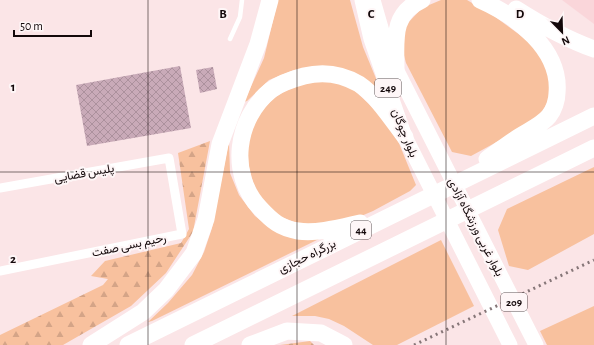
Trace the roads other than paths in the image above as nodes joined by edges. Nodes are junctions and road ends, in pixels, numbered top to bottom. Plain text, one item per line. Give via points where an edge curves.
1 (242, 0) edge
2 (270, 0) edge
3 (362, 0) edge
4 (373, 0) edge
5 (422, 0) edge
6 (480, 0) edge
7 (502, 0) edge
8 (230, 39) dead end
9 (594, 49) edge
10 (396, 69) junction
11 (594, 116) edge
12 (404, 137) junction
13 (594, 148) edge
14 (169, 158) joint
15 (443, 160) joint
16 (472, 176) junction
17 (0, 188) edge
18 (390, 216) junction
19 (497, 268) joint
20 (0, 271) edge
21 (476, 277) joint
22 (534, 341) edge
23 (92, 345) edge
24 (128, 345) edge
25 (193, 345) edge
26 (250, 345) edge
27 (344, 345) edge
28 (510, 345) edge

1 - 8 lane via 240,17
2 - 23 highway via 258,44 220,144 206,219 194,253 166,290 143,312
3 - 12 main road, بلوار چوگان / 249 via 371,39
4 - 10 main road, بلوار چوگان / 249
5 - 10 highway via 405,11 398,23
6 - 16 highway via 508,16 540,43 550,56 558,84 557,97 550,115 474,168
7 - 9 highway via 540,24
10 - 15 main road, بلوار چوگان / 249
11 - 16 highway, بزرگراه حجازی / 44
12 - 18 highway via 378,101 360,85 340,75 316,73 293,79 272,90 255,107 245,124 239,146 242,176 248,191 272,222 298,231 318,230 339,228
12 - 21 main road, بلوار چوگان / 249
13 - 25 highway, 44
14 - 17 street, پلیس قضایی
14 - 20 street, رحیم بسی صفت via 182,234
15 - 19 main road, بلوار غربی ورزشگاه آزادی / 249
16 - 18 highway, بزرگراه حجازی / 44
18 - 24 highway, بزرگراه حجازی / 44
19 - 22 main road, بلوار غربی ورزشگاه آزادی / 209
21 - 28 main road, 209
26 - 27 highway via 287,331 321,333

